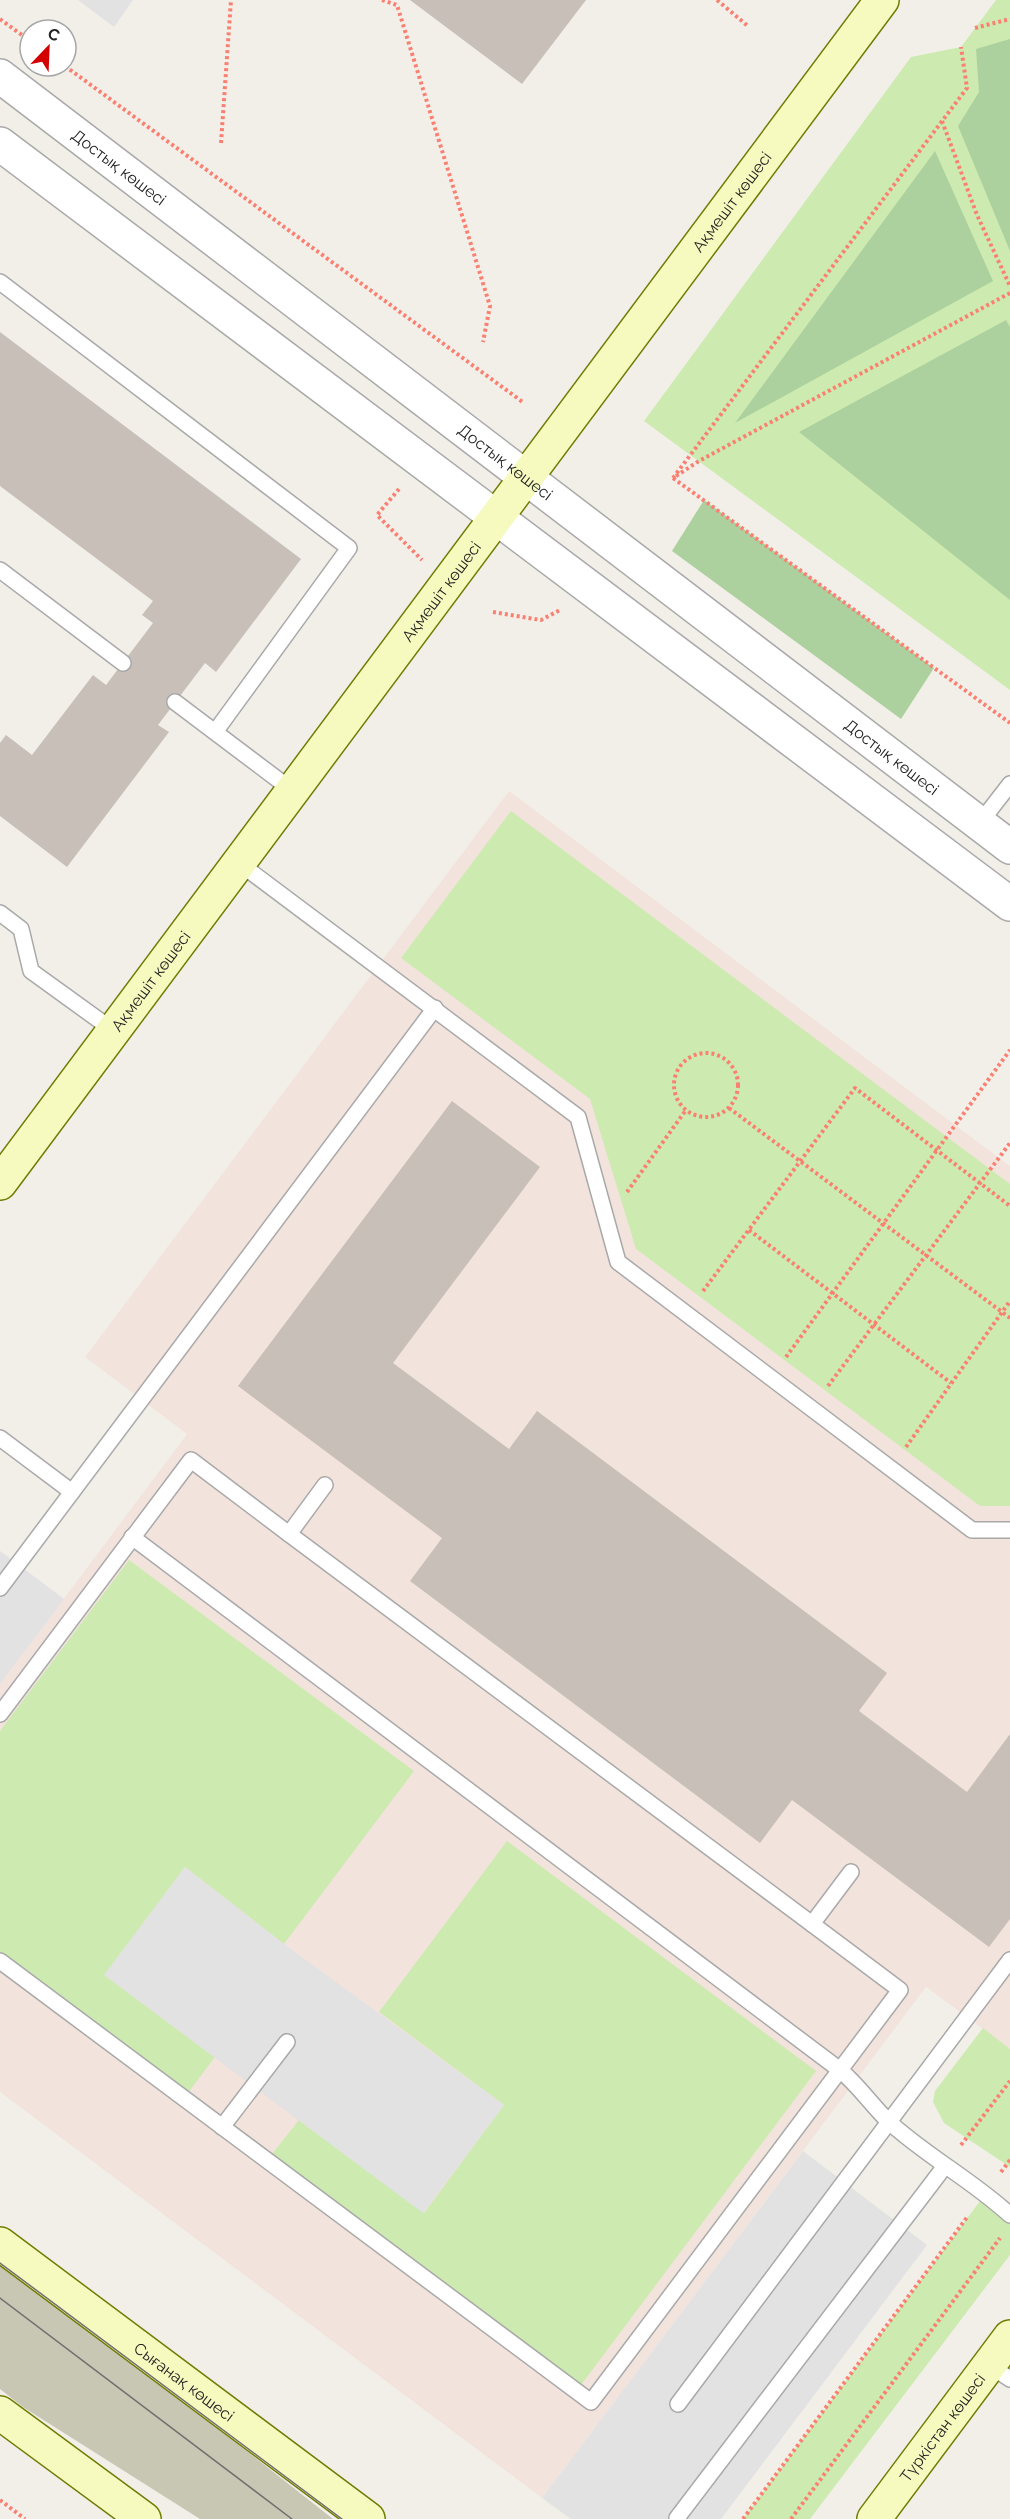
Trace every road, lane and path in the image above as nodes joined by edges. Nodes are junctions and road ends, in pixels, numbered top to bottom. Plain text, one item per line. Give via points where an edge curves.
1 (231, 0) edge
2 (382, 0) edge
3 (717, 0) edge
4 (882, 0) edge
5 (0, 19) edge
6 (1010, 19) edge
7 (749, 27) dead end
8 (975, 28) dead end
9 (18, 32) edge
10 (962, 47) dead end
11 (0, 76) edge
12 (78, 76) edge
13 (942, 121) junction
14 (221, 143) dead end
15 (0, 144) edge
16 (0, 282) edge
17 (1010, 286) edge
18 (1010, 293) edge
19 (483, 342) dead end
20 (524, 403) dead end
21 (526, 478) junction
22 (673, 478) junction
23 (403, 484) dead end
24 (496, 517) junction
25 (426, 564) dead end
26 (0, 570) edge
27 (566, 606) dead end
28 (493, 612) dead end
29 (123, 663) dead end
30 (175, 702) dead end
31 (1010, 723) edge
32 (215, 732) junction
33 (1010, 784) edge
34 (293, 791) junction
35 (979, 825) junction
36 (1010, 847) edge
37 (239, 862) junction
38 (1010, 903) edge
39 (0, 913) edge
40 (435, 1008) junction
41 (114, 1031) junction
42 (1010, 1050) edge
43 (729, 1108) junction
44 (686, 1110) junction
45 (1010, 1143) edge
46 (937, 1150) junction
47 (801, 1160) junction
48 (0, 1183) edge
49 (980, 1183) junction
50 (1010, 1206) edge
51 (606, 1221) junction
52 (884, 1222) junction
53 (749, 1230) junction
54 (927, 1254) junction
55 (833, 1293) junction
56 (1010, 1301) edge
57 (1002, 1312) junction
58 (687, 1314) junction
59 (1010, 1318) edge
60 (873, 1326) junction
61 (771, 1377) junction
62 (951, 1383) junction
63 (811, 1408) junction
64 (0, 1438) edge
65 (891, 1468) junction
66 (325, 1485) dead end
67 (72, 1492) junction
68 (1010, 1530) edge
69 (289, 1534) junction
70 (132, 1537) junction
71 (0, 1588) edge
72 (0, 1714) edge
73 (851, 1872) dead end
74 (812, 1924) junction
75 (1010, 1960) edge
76 (0, 1961) edge
77 (287, 2042) dead end
78 (840, 2070) junction
79 (1010, 2081) edge
80 (888, 2120) junction
81 (222, 2127) junction
82 (1010, 2160) edge
83 (945, 2166) junction
84 (986, 2193) junction
85 (1010, 2215) edge
86 (1003, 2235) dead end
87 (0, 2244) edge
88 (1010, 2337) edge
89 (1000, 2372) edge
90 (678, 2404) dead end
91 (0, 2413) edge
92 (0, 2500) edge
93 (677, 2518) edge
94 (25, 2519) edge
95 (144, 2519) edge
96 (368, 2519) edge
97 (743, 2519) edge
98 (791, 2519) edge
99 (874, 2519) edge

1 - 14 path
2 - 19 path via 397,5 490,306
3 - 7 path
4 - 21 main road, Ақмешіт көшесі
5 - 9 path
6 - 8 path
10 - 13 path via 967,88
11 - 21 street, Достық көшесі
12 - 20 path
13 - 17 path via 977,215
13 - 22 path
15 - 24 street
16 - 32 lane via 349,548
18 - 22 path
21 - 24 main road, Ақмешіт көшесі
21 - 35 street, Достық көшесі
22 - 31 path
23 - 25 path via 377,514
24 - 34 main road, Ақмешіт көшесі
24 - 38 street
26 - 29 lane
27 - 28 path via 541,620
30 - 32 lane
32 - 34 lane
33 - 35 lane
34 - 37 main road, Ақмешіт көшесі
35 - 36 street, Достық көшесі
37 - 40 lane
37 - 41 main road, Ақмешіт көшесі
39 - 41 lane via 21,929 31,971
40 - 51 lane via 578,1117
40 - 67 lane
41 - 48 main road, Ақмешіт көшесі
42 - 46 path
43 - 44 path via 710,1117
43 - 44 path via 738,1089 737,1078 725,1060 706,1053 686,1060 675,1077 676,1098
43 - 47 path
44 - 51 path
45 - 49 path
46 - 47 path via 855,1088
46 - 49 path
46 - 52 path
47 - 52 path
47 - 53 path
49 - 50 path
49 - 54 path
51 - 58 lane via 618,1262
52 - 54 path
52 - 55 path
53 - 55 path
53 - 58 path
54 - 57 path
54 - 60 path
55 - 60 path
55 - 61 path
56 - 57 path
57 - 59 path
57 - 62 path
58 - 61 lane
60 - 62 path
60 - 63 path
61 - 63 lane
62 - 65 path
63 - 65 lane
64 - 67 lane
65 - 68 lane via 972,1530
66 - 69 lane
67 - 71 lane
69 - 70 lane via 191,1460
69 - 74 lane
70 - 72 lane
70 - 78 lane
73 - 74 lane
74 - 78 lane via 900,1990
75 - 80 lane
76 - 81 lane
77 - 81 lane
78 - 80 lane
78 - 81 lane via 591,2402
79 - 83 path
80 - 83 lane
80 - 90 lane
82 - 84 path
83 - 84 lane
83 - 93 lane
84 - 85 lane
84 - 97 path
86 - 98 path
87 - 96 main road, Сығанақ көшесі
88 - 89 main road, Түркістан көшесі
89 - 99 main road, Түркістан көшесі
91 - 95 main road
92 - 94 path

